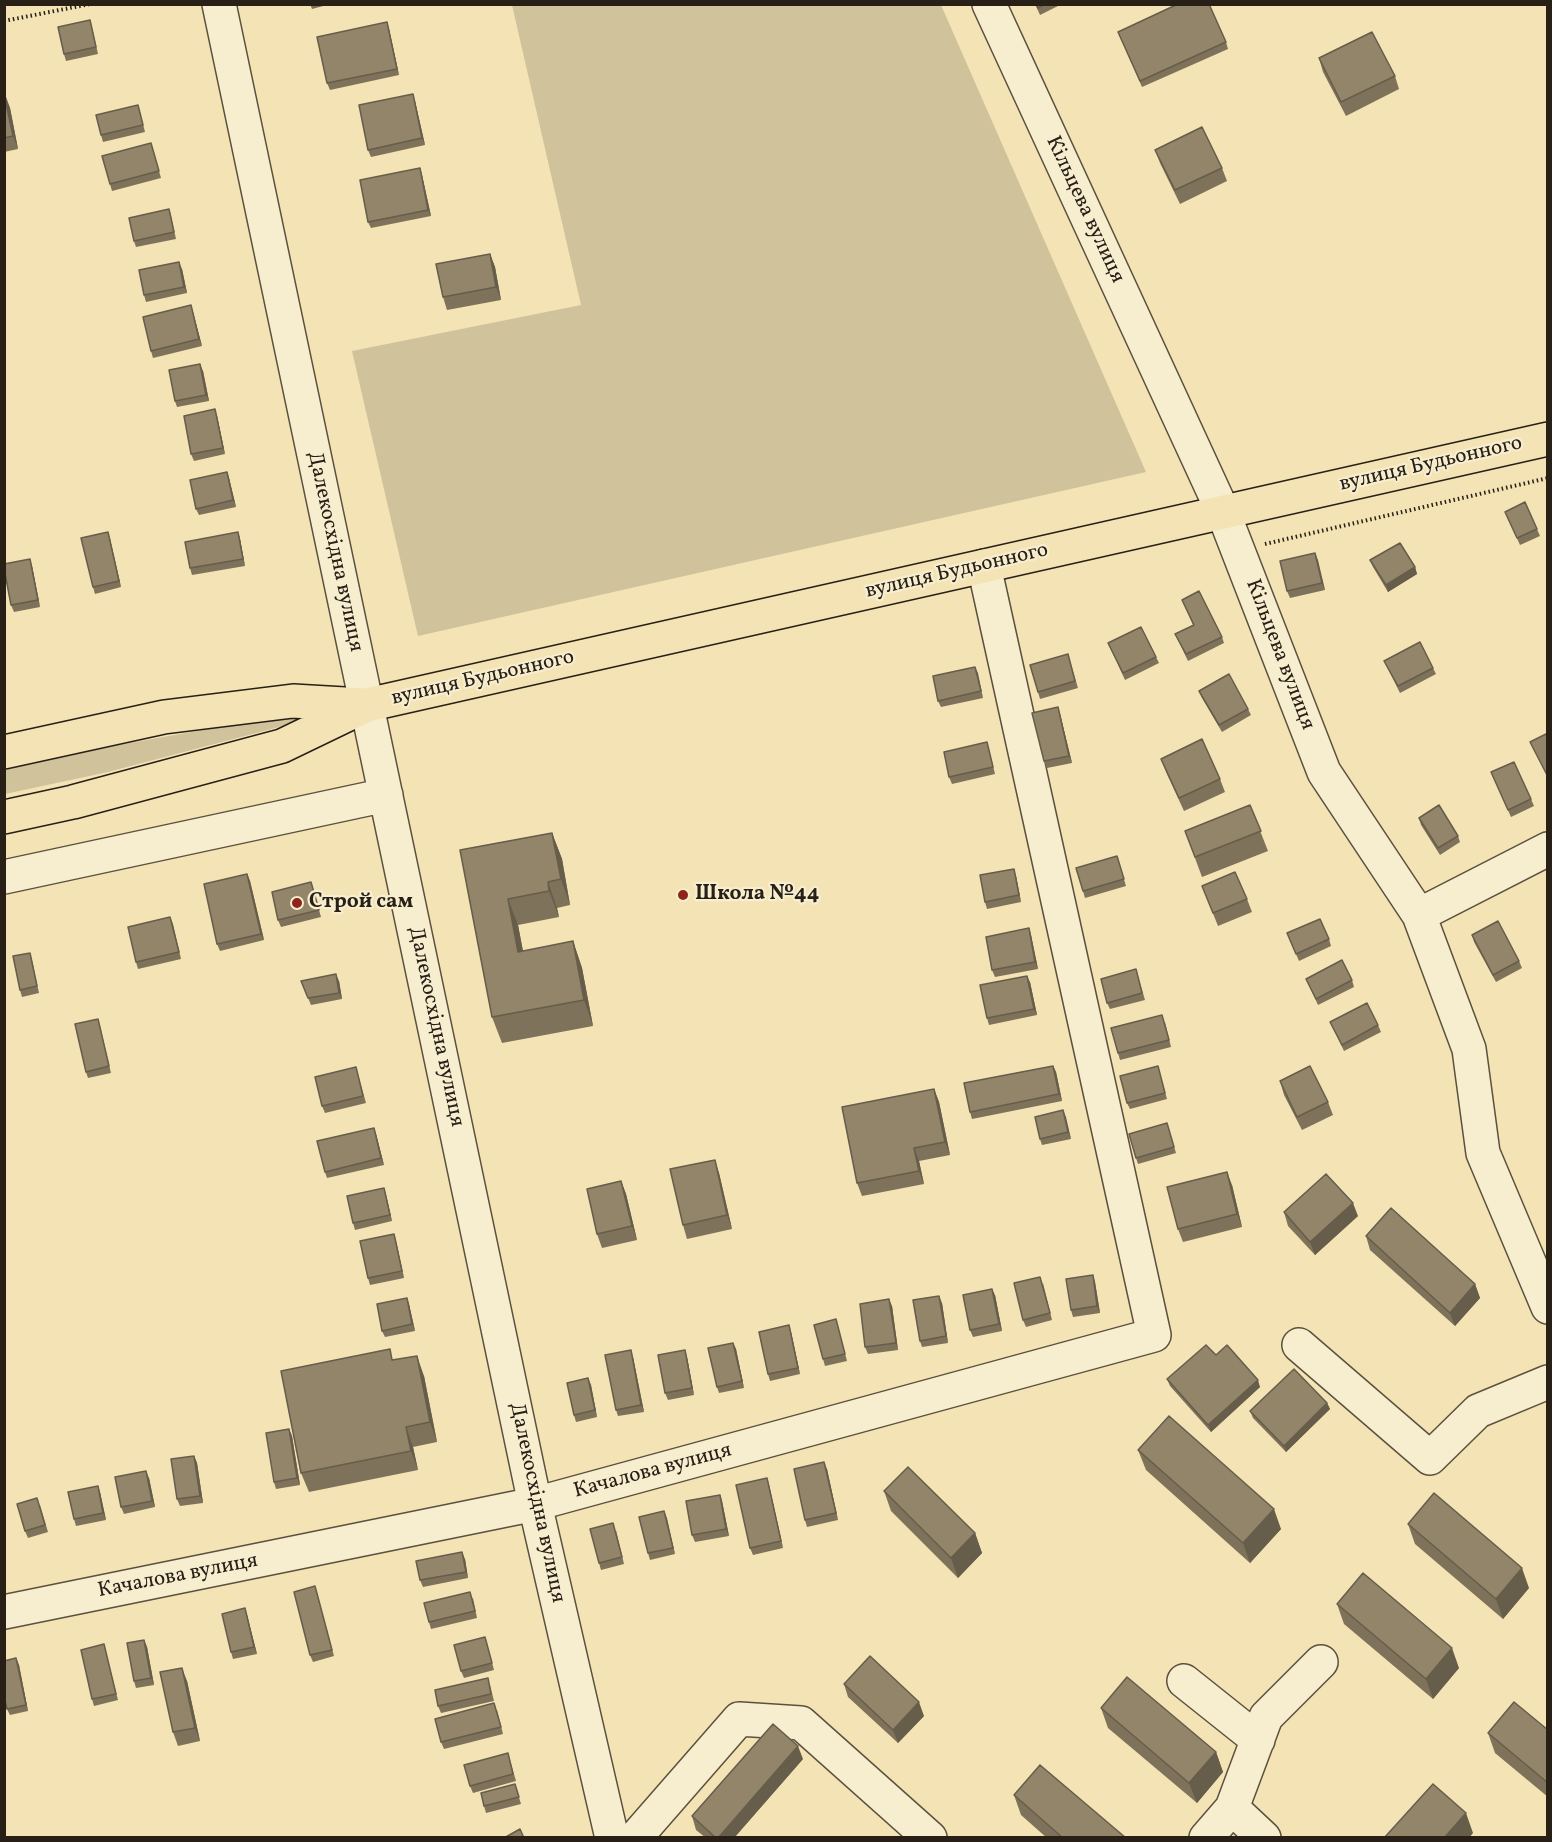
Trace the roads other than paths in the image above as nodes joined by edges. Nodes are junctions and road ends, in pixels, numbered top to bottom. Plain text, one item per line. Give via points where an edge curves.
1 (219, 4) edge
2 (989, 4) edge
3 (1548, 439) edge
4 (1223, 512) junction
5 (984, 567) junction
6 (367, 705) junction
7 (4, 752) edge
8 (386, 795) junction
9 (4, 817) edge
10 (1548, 849) edge
11 (4, 877) edge
12 (1419, 915) junction
13 (1548, 1307) edge
14 (1299, 1345) dead end
15 (1548, 1382) edge
16 (535, 1504) junction
17 (4, 1612) edge
18 (1321, 1662) dead end
19 (1184, 1681) dead end
20 (1258, 1740) junction
21 (1232, 1808) junction
22 (612, 1838) edge
23 (635, 1838) edge
24 (930, 1838) edge
25 (1206, 1838) edge
26 (1264, 1838) edge

1 - 6 street, Далекосхідна вулиця
2 - 4 street, Кільцева вулиця
3 - 4 main road, вулиця Будьонного
4 - 5 main road, вулиця Будьонного
4 - 12 street, Кільцева вулиця via 1324,772
5 - 6 main road, вулиця Будьонного
5 - 16 street, Качалова вулиця via 1154,1335
6 - 7 main road, вулиця Будьонного via 293,701 164,717
6 - 8 street, Далекосхідна вулиця
6 - 9 main road, вулиця Будьонного via 282,746
8 - 11 street
8 - 16 street, Далекосхідна вулиця
10 - 12 street
12 - 13 street, Кільцева вулиця via 1469,1049 1483,1153
14 - 15 street via 1430,1458 1478,1411
16 - 17 street, Качалова вулиця
16 - 22 street, Далекосхідна вулиця
18 - 20 street via 1266,1717
19 - 20 street
20 - 21 street
21 - 25 street
21 - 26 street
23 - 24 street via 739,1719 801,1723

